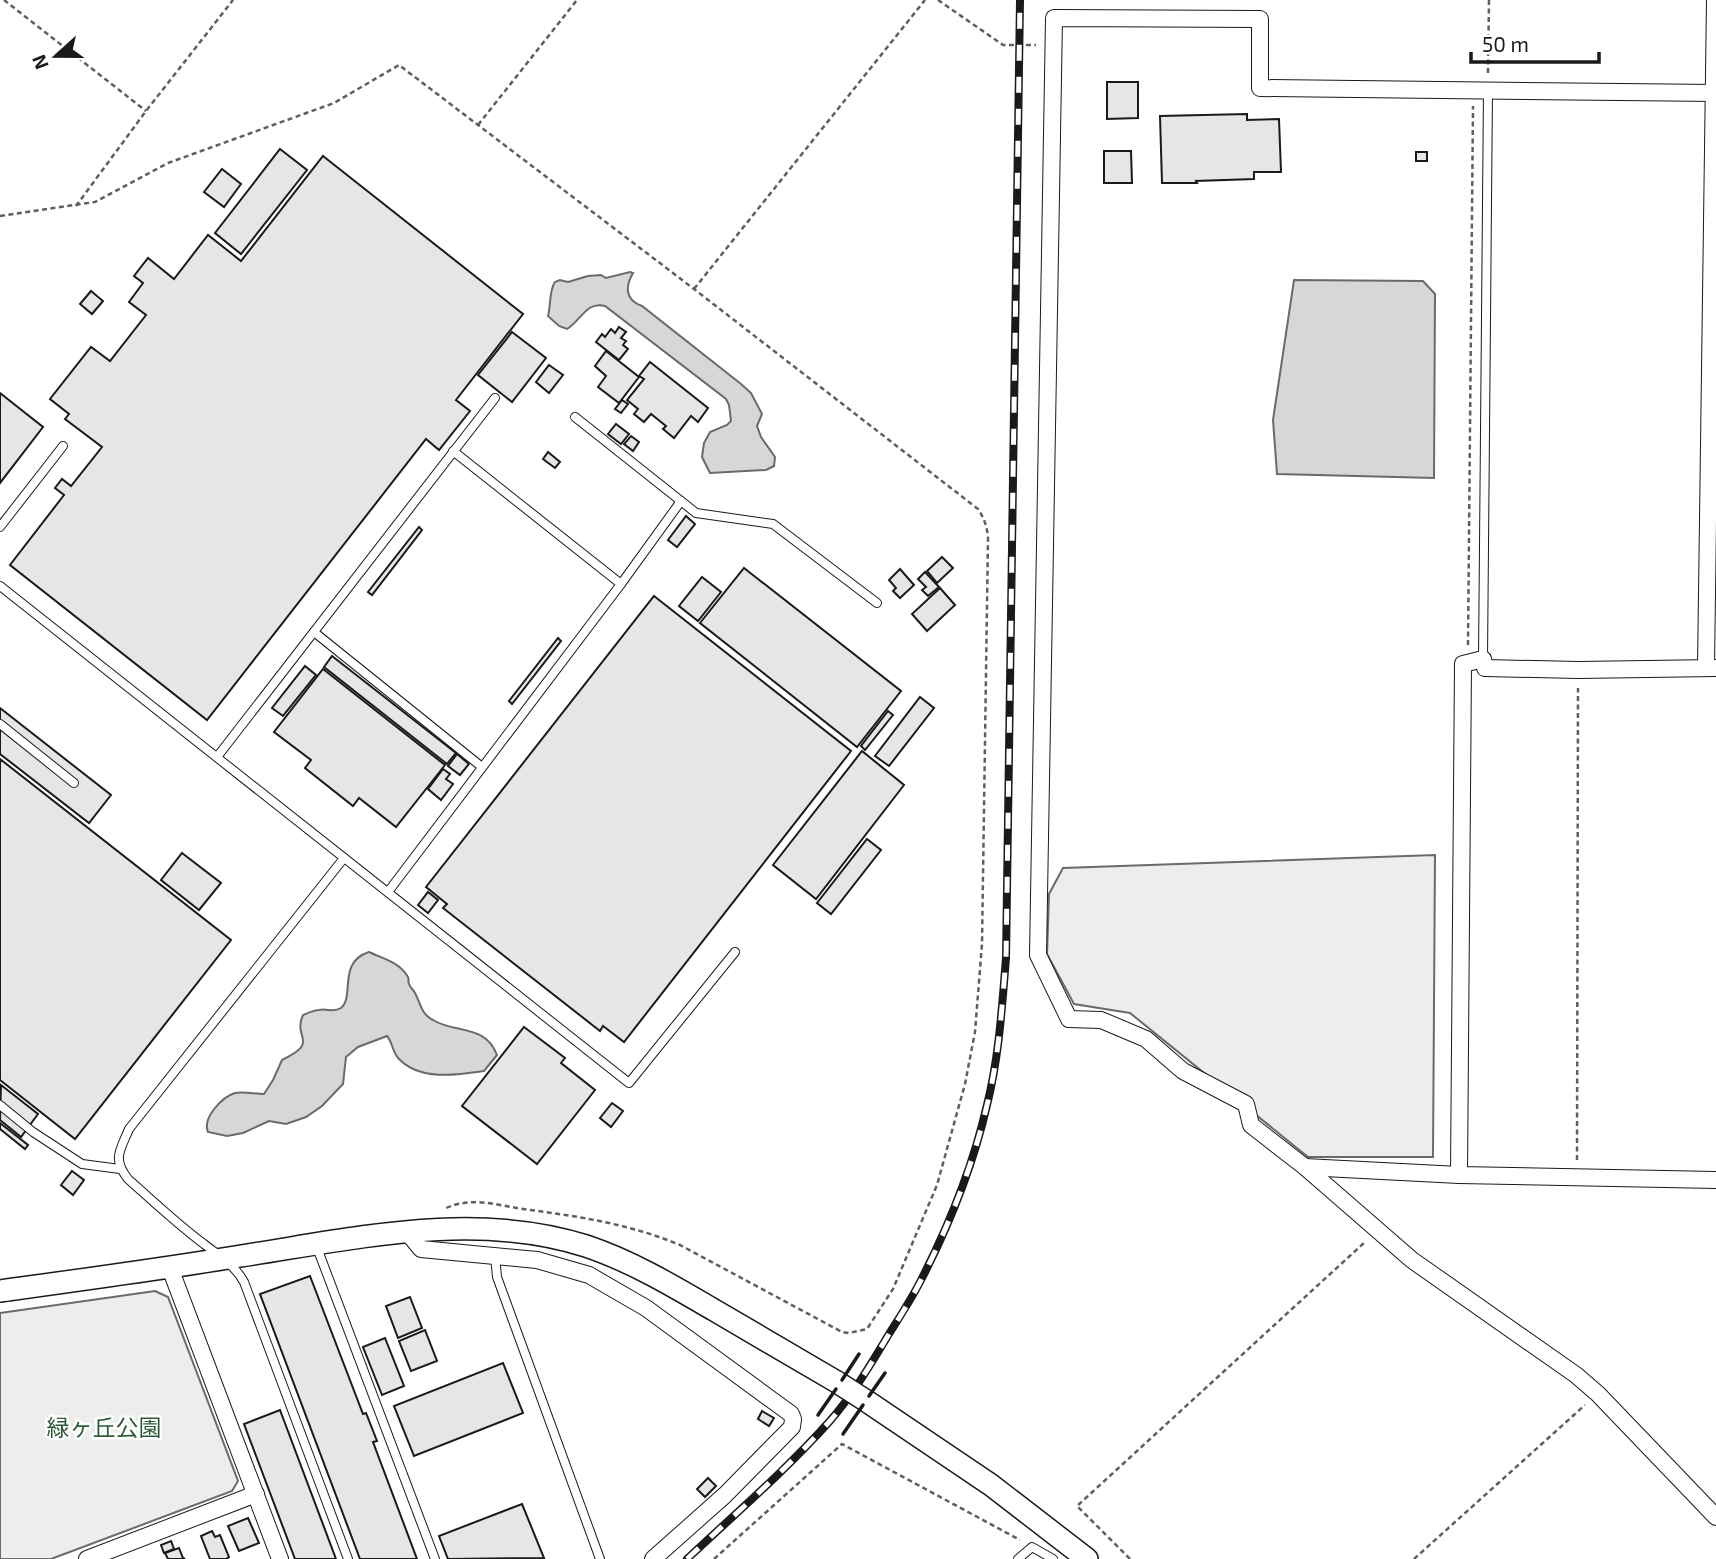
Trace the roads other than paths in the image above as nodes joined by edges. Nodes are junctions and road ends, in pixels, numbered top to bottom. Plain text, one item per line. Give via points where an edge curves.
1 (1715, 0) edge
2 (1481, 90) junction
3 (1715, 93) edge
4 (495, 398) dead end
5 (575, 417) dead end
6 (64, 446) dead end
7 (453, 452) junction
8 (681, 501) junction
9 (0, 527) edge
10 (621, 584) junction
11 (0, 586) edge
12 (877, 603) dead end
13 (314, 632) junction
14 (1476, 661) junction
15 (1711, 668) edge
16 (0, 724) edge
17 (217, 757) junction
18 (482, 767) junction
19 (75, 783) dead end
20 (344, 858) junction
21 (388, 892) junction
22 (735, 952) dead end
23 (0, 1105) edge
24 (1305, 1167) junction
25 (120, 1169) junction
26 (1458, 1175) junction
27 (1716, 1180) edge
28 (407, 1231) junction
29 (316, 1245) junction
30 (495, 1256) junction
31 (224, 1259) junction
32 (170, 1268) junction
33 (0, 1291) edge
34 (256, 1494) junction
35 (1716, 1517) edge
36 (120, 1553) edge
37 (87, 1559) edge
38 (280, 1559) edge
39 (348, 1559) edge
40 (435, 1559) edge
41 (600, 1559) edge
42 (653, 1559) edge
43 (1018, 1559) edge
44 (1053, 1559) edge
45 (1087, 1559) edge

1 - 3 street
2 - 3 street
2 - 14 lane
2 - 24 street via 1260,88 1260,19 1055,18 1038,955 1069,1019 1101,1020 1146,1039 1183,1071 1246,1104 1251,1125
3 - 15 street
4 - 7 lane
5 - 8 lane
6 - 9 lane
7 - 10 lane
7 - 13 lane
8 - 10 lane
8 - 12 lane via 696,513 774,524
10 - 18 lane
11 - 17 lane
13 - 17 lane
13 - 18 lane
14 - 15 street via 1485,668
14 - 26 street via 1463,664
16 - 19 lane
17 - 20 lane
18 - 21 lane
20 - 21 lane
20 - 25 lane via 129,1129 118,1157
21 - 22 lane via 629,1083
23 - 25 lane via 82,1164
24 - 26 street
24 - 35 street via 1412,1259 1576,1375
25 - 31 lane
26 - 27 street
28 - 29 street
28 - 30 street via 421,1249
28 - 45 street, bridge via 493,1229 547,1236 649,1272 868,1402 991,1485
29 - 31 street
29 - 40 lane
30 - 41 lane via 497,1277
30 - 42 street via 589,1275 646,1308 791,1414 792,1427
31 - 32 street
31 - 39 lane via 244,1282
32 - 33 street
32 - 34 street
34 - 36 street
34 - 38 street
36 - 37 street
43 - 44 lane via 1032,1546

